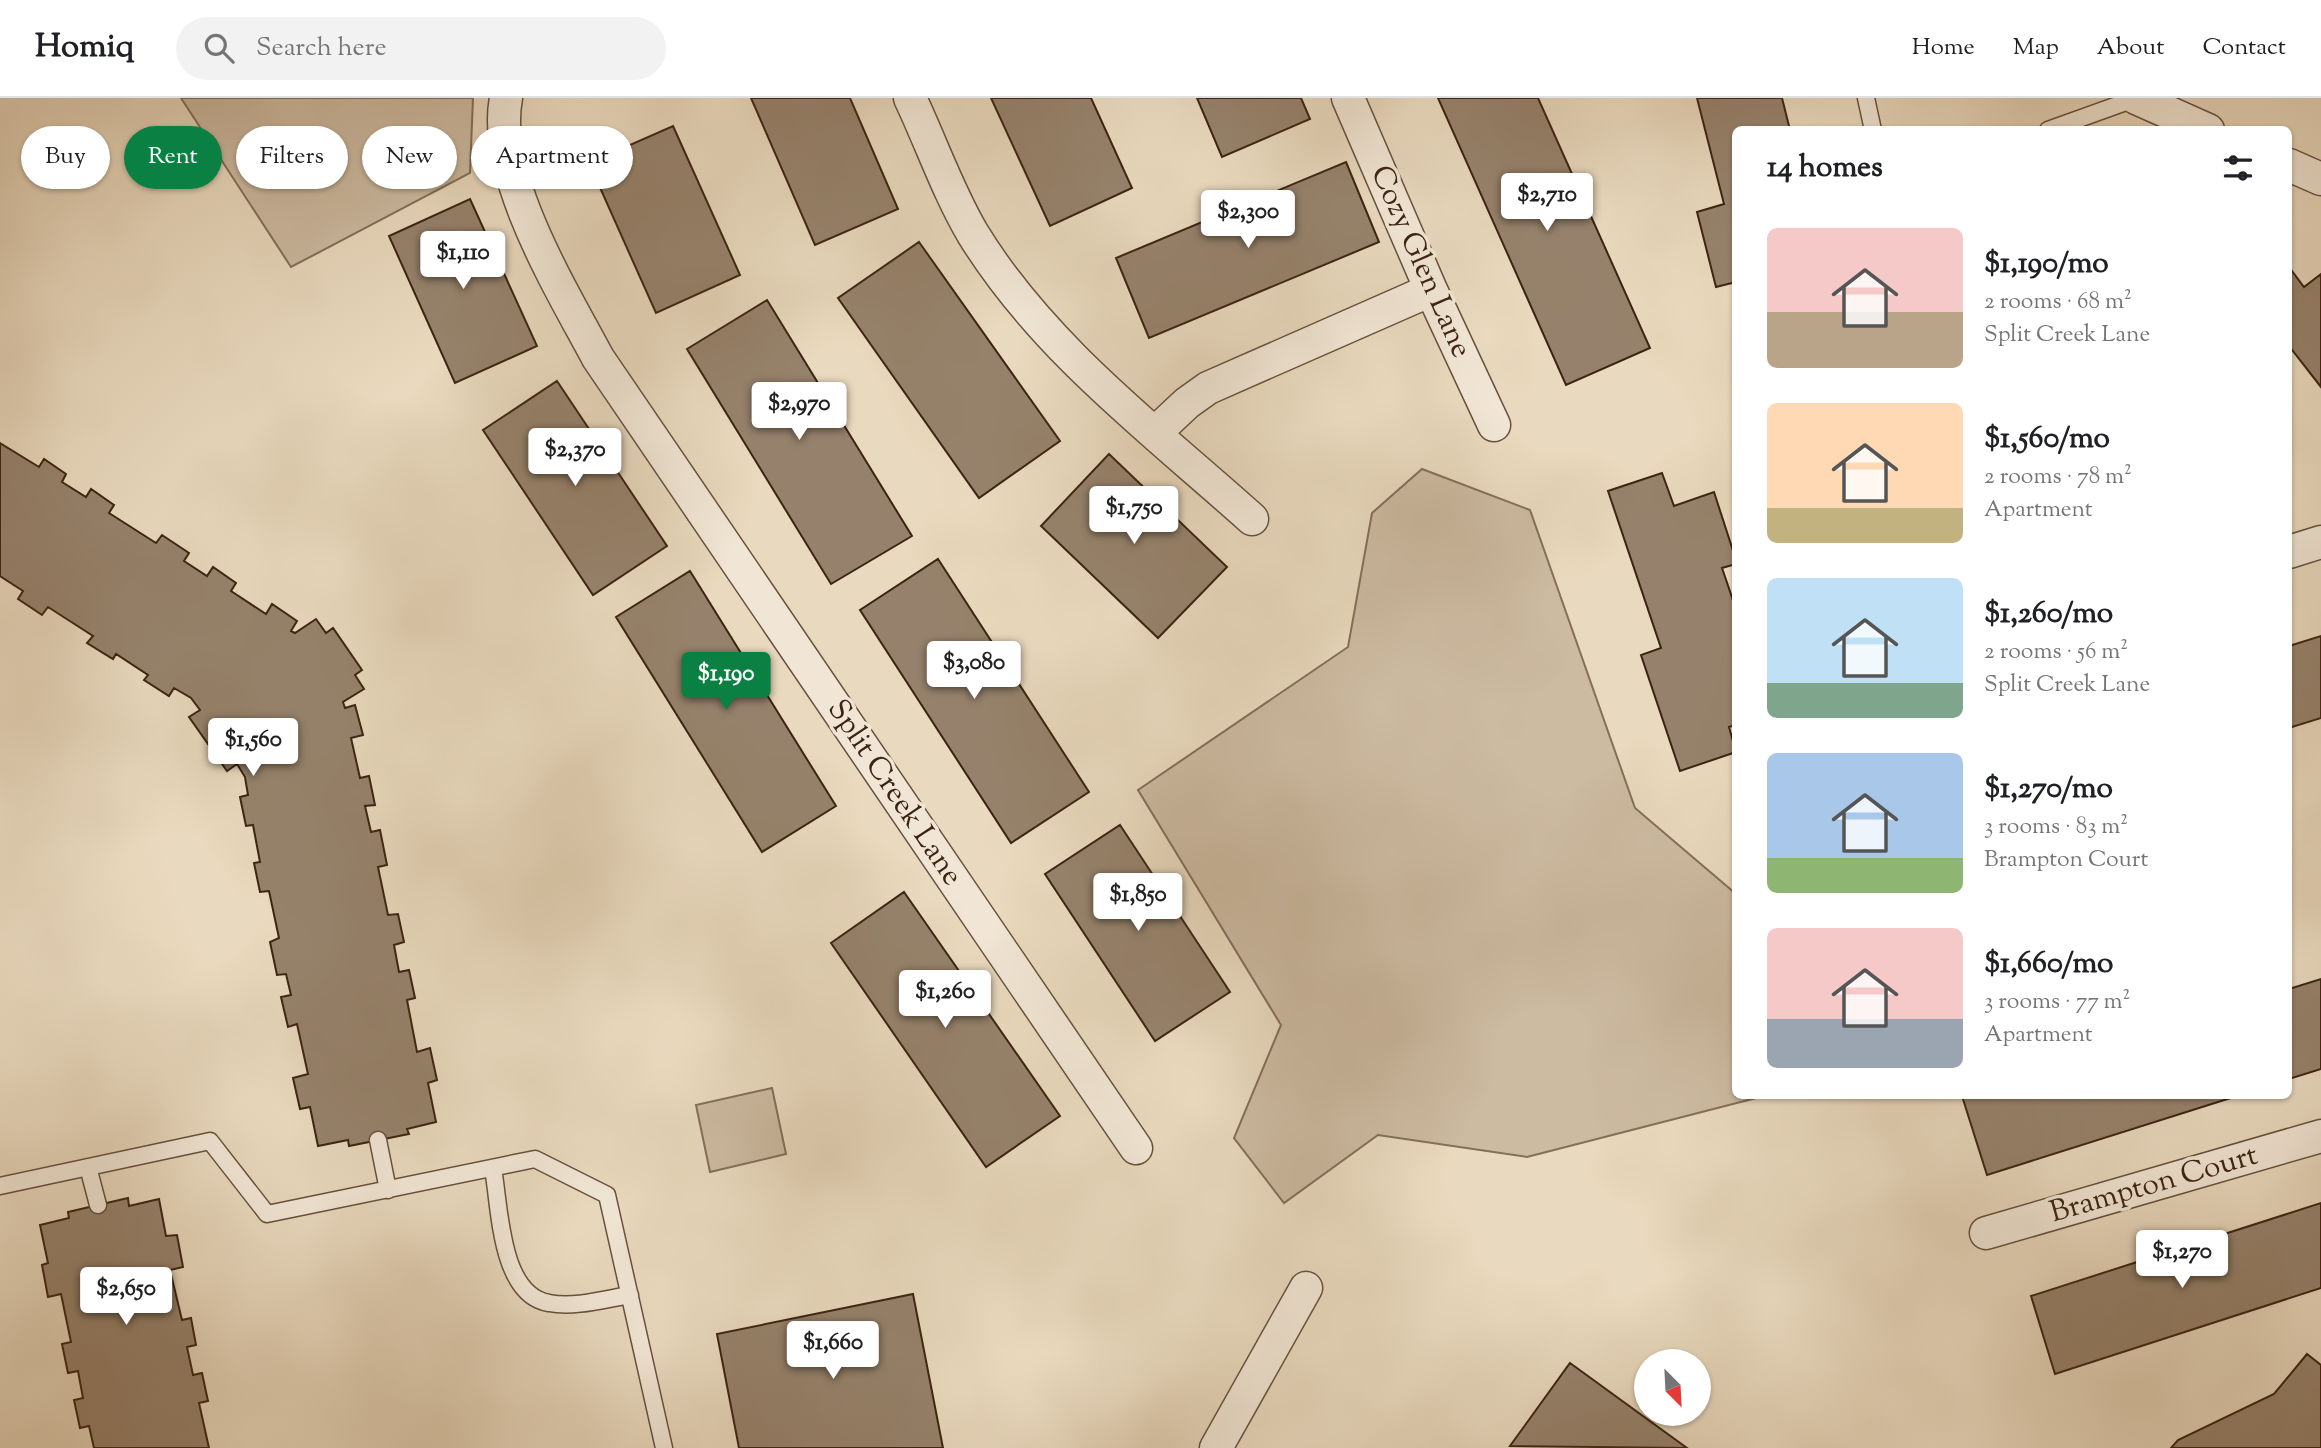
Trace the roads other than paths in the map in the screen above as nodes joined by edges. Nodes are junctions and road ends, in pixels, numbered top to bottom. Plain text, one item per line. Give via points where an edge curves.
1 (506, 98) edge
2 (910, 98) edge
3 (1348, 98) edge
4 (1867, 98) edge
5 (2136, 98) edge
6 (1872, 126) edge
7 (2059, 126) edge
8 (2199, 126) edge
9 (2292, 166) edge
10 (2321, 178) edge
11 (1431, 290) junction
12 (1494, 425) dead end
13 (1156, 432) junction
14 (1252, 519) dead end
15 (2321, 542) edge
16 (2292, 551) edge
17 (2321, 1136) edge
18 (378, 1140) dead end
19 (1136, 1149) dead end
20 (88, 1167) junction
21 (493, 1168) junction
22 (0, 1186) edge
23 (388, 1190) junction
24 (98, 1205) dead end
25 (1986, 1233) dead end
26 (1306, 1288) dead end
27 (630, 1295) junction
28 (664, 1448) edge
29 (1216, 1448) edge

1 - 19 street, Split Creek Lane via 501,121 506,161 548,264 598,358
2 - 13 street via 973,233 1023,302 1079,365
3 - 11 street, Cozy Glen Lane
4 - 6 lane
5 - 7 lane
5 - 8 street
9 - 10 street
11 - 12 street, Cozy Glen Lane
11 - 13 street via 1208,388
13 - 14 street
15 - 16 street
17 - 25 street, Brampton Court
18 - 23 lane
20 - 22 lane
20 - 23 lane via 210,1141 267,1214
20 - 24 lane
21 - 23 lane
21 - 27 lane via 535,1159 607,1195
21 - 27 lane via 510,1269 522,1289 535,1299 556,1304
26 - 29 street
27 - 28 lane

